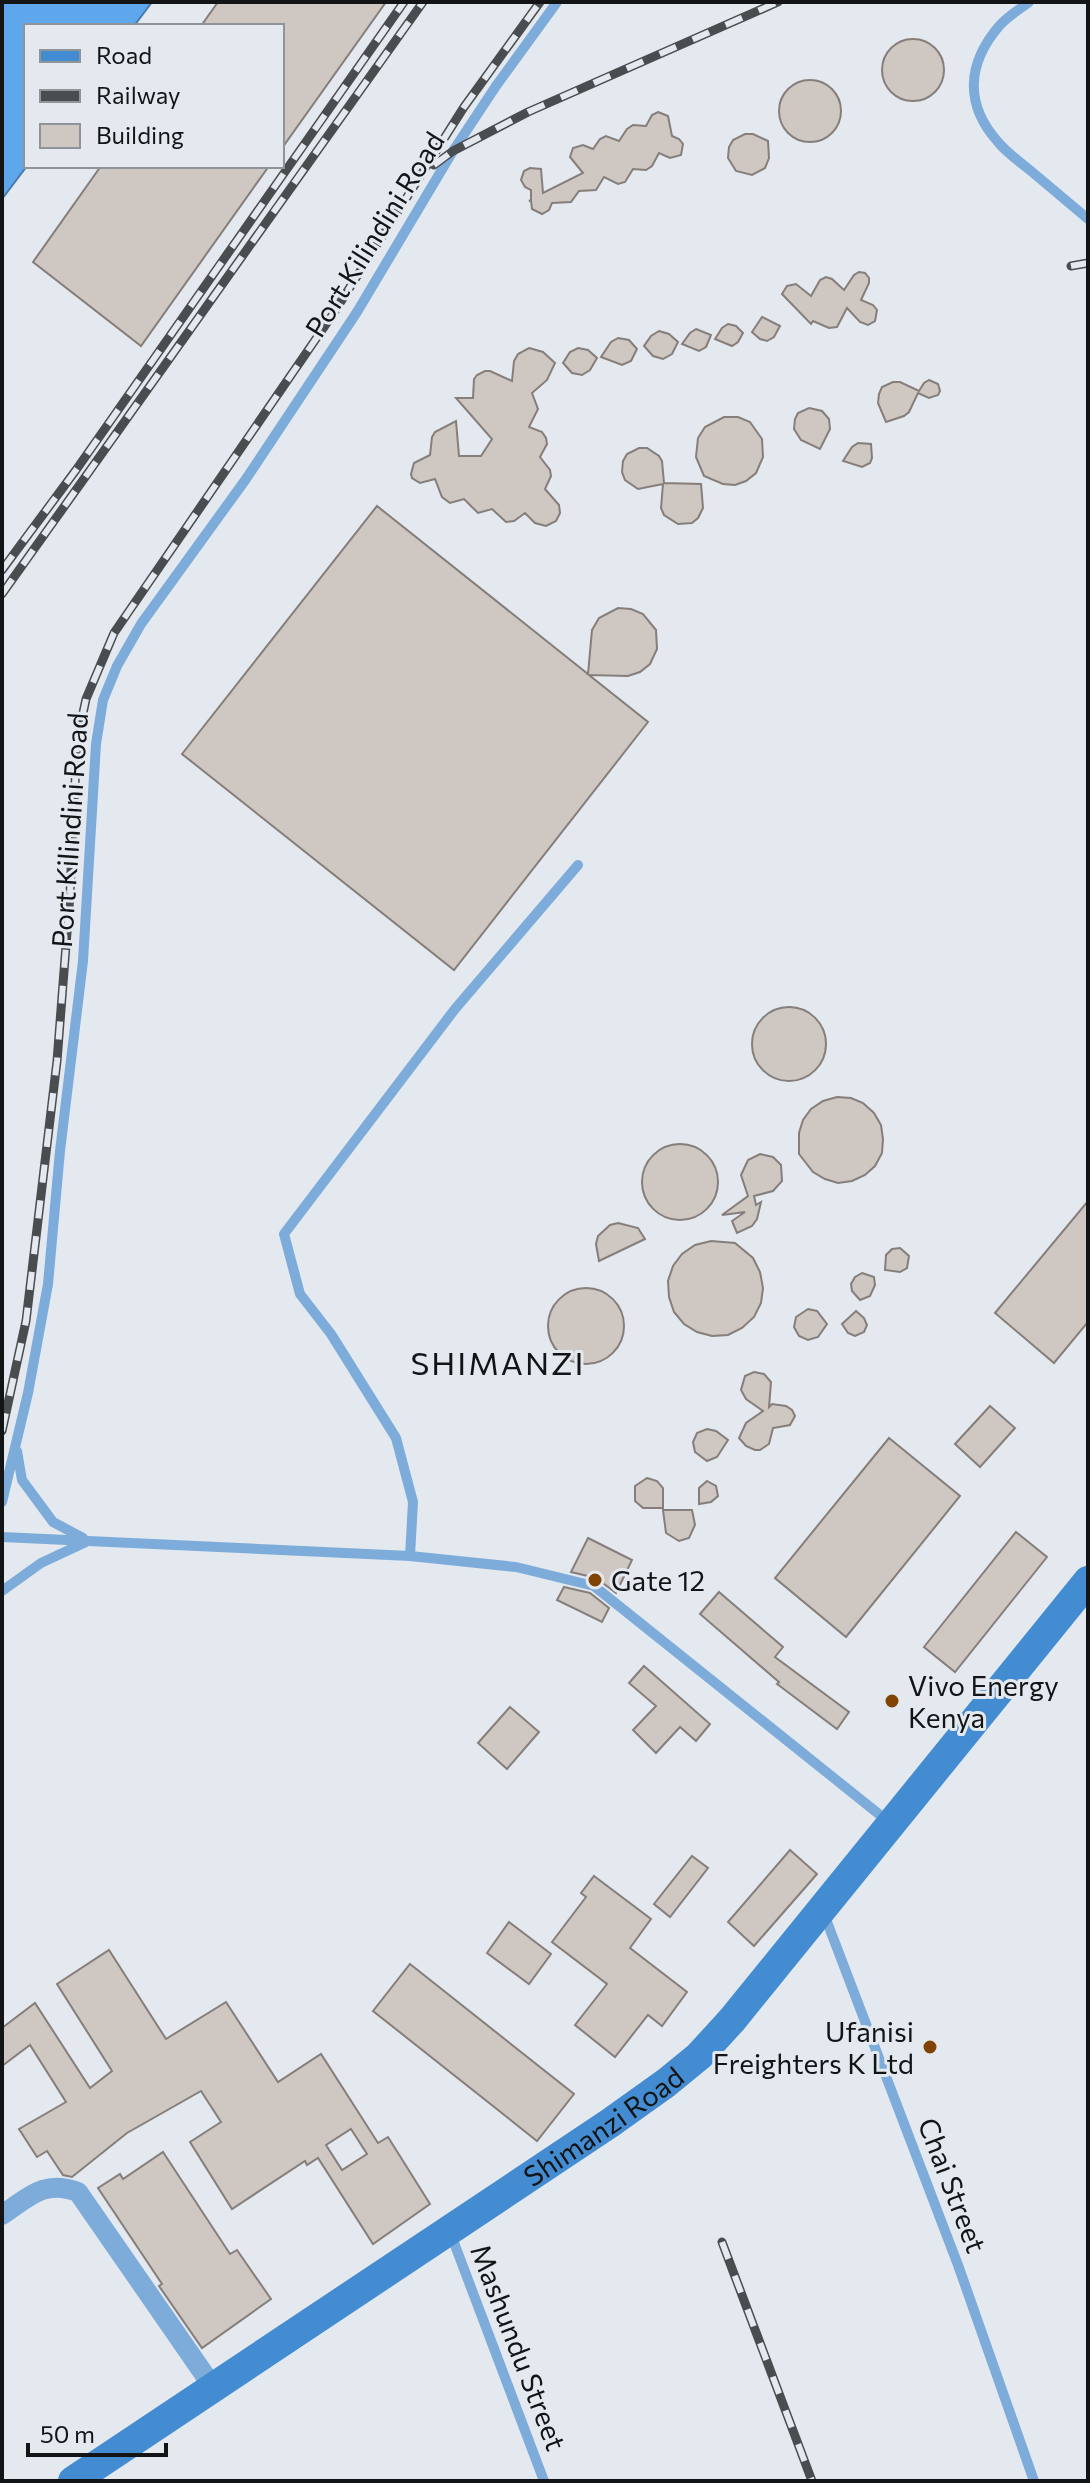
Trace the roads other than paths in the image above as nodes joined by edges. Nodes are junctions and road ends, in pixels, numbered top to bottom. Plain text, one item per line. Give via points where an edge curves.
1 (557, 2) edge
2 (1029, 2) edge
3 (1088, 219) edge
4 (578, 865) dead end
5 (16, 1445) junction
6 (2, 1502) edge
7 (2, 1537) edge
8 (88, 1541) junction
9 (410, 1556) junction
10 (1088, 1581) edge
11 (2, 1591) edge
12 (891, 1824) junction
13 (822, 1909) junction
14 (2, 2215) edge
15 (449, 2230) junction
16 (213, 2387) junction
17 (73, 2481) edge
18 (544, 2481) edge
19 (1034, 2481) edge

1 - 5 lane, Port Kilindini Road via 461,138 357,312 255,466 141,624 103,700 83,961 48,1284
2 - 3 lane via 985,45 972,82 975,104 998,144
4 - 9 lane via 455,1009 284,1234 300,1294 396,1438 413,1502
5 - 6 lane, Port Kilindini Road
5 - 8 lane via 22,1480 46,1513
7 - 8 lane
8 - 9 lane
8 - 11 lane via 41,1563
9 - 12 lane via 516,1567 594,1586
10 - 12 main road, Shimanzi Road
12 - 13 main road, Shimanzi Road
13 - 15 main road, Shimanzi Road via 699,2056 610,2123
13 - 19 lane, Chai Street
14 - 16 street via 43,2189 56,2186 78,2192
15 - 16 main road, Shimanzi Road
15 - 18 lane, Mashundu Street
16 - 17 main road, Shimanzi Road

